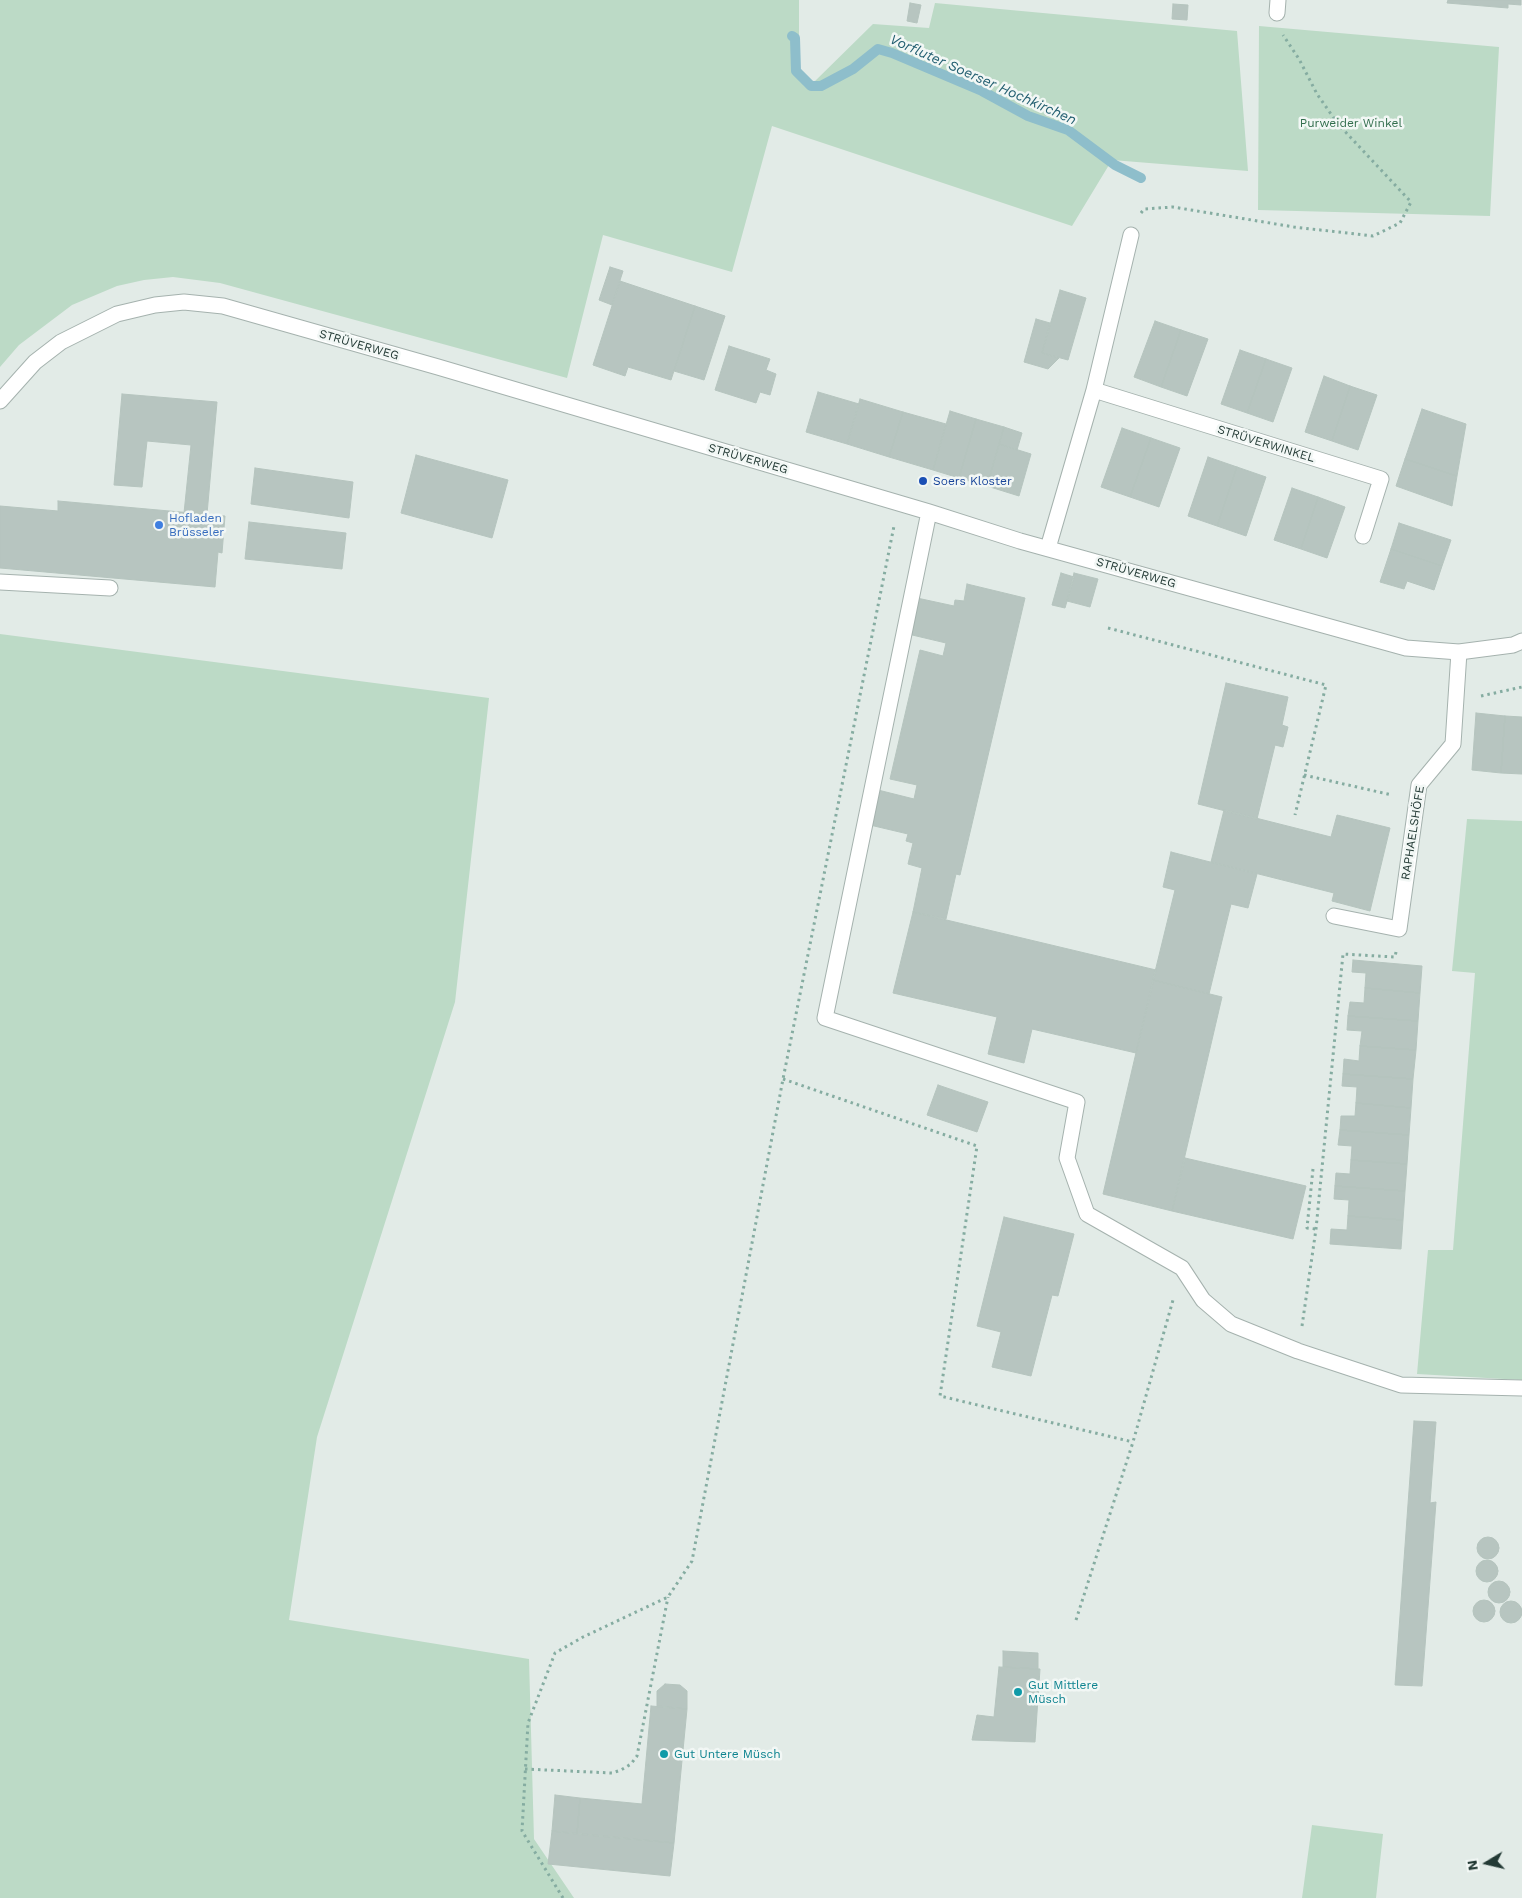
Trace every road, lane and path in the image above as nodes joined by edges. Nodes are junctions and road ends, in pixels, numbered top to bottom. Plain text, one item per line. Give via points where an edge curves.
1 (1278, 6) edge
2 (1132, 235) joint
3 (1094, 390) junction
4 (0, 401) edge
5 (899, 503) junction
6 (929, 512) junction
7 (1363, 536) dead end
8 (1048, 548) junction
9 (0, 582) edge
10 (110, 588) dead end
11 (1108, 628) dead end
12 (1522, 641) edge
13 (1459, 652) junction
14 (1522, 687) edge
15 (1474, 698) dead end
16 (1304, 775) junction
17 (1381, 792) dead end
18 (1295, 815) dead end
19 (1334, 916) dead end
20 (1395, 957) dead end
21 (783, 1080) junction
22 (1313, 1169) dead end
23 (1316, 1229) junction
24 (1182, 1268) junction
25 (1298, 1351) junction
26 (1522, 1388) edge
27 (1133, 1442) junction
28 (668, 1597) junction
29 (1076, 1620) dead end
30 (525, 1768) junction
31 (563, 1898) edge

1 - 2 path via 1284,37 1317,94 1338,124 1411,202 1400,223 1373,236 1173,207 1144,209
2 - 3 street
3 - 7 street, STRÜVERWINKEL via 1381,479
3 - 8 street
4 - 5 street, STRÜVERWEG via 35,362 61,342 117,314 184,302 223,306
5 - 6 street, STRÜVERWEG
5 - 21 path
6 - 8 street, STRÜVERWEG
6 - 24 street via 825,1018 1077,1102 1067,1158 1087,1214
8 - 13 street, STRÜVERWEG via 1406,648
9 - 10 street
11 - 16 path via 1326,686
12 - 13 street, STRÜVERWEG
13 - 19 street, RAPHAELSHÖFE via 1453,744 1419,784 1399,929
14 - 15 path
16 - 17 path
16 - 18 path
20 - 23 path via 1343,954
21 - 27 path via 976,1146 940,1396
21 - 28 path via 692,1561
22 - 23 path via 1307,1228
23 - 25 path
24 - 25 street via 1203,1300 1231,1324
24 - 27 path
25 - 26 street via 1401,1385
27 - 29 path
28 - 30 path via 555,1653 528,1723
28 - 30 path via 637,1756 631,1764 612,1773
30 - 31 path via 522,1831

